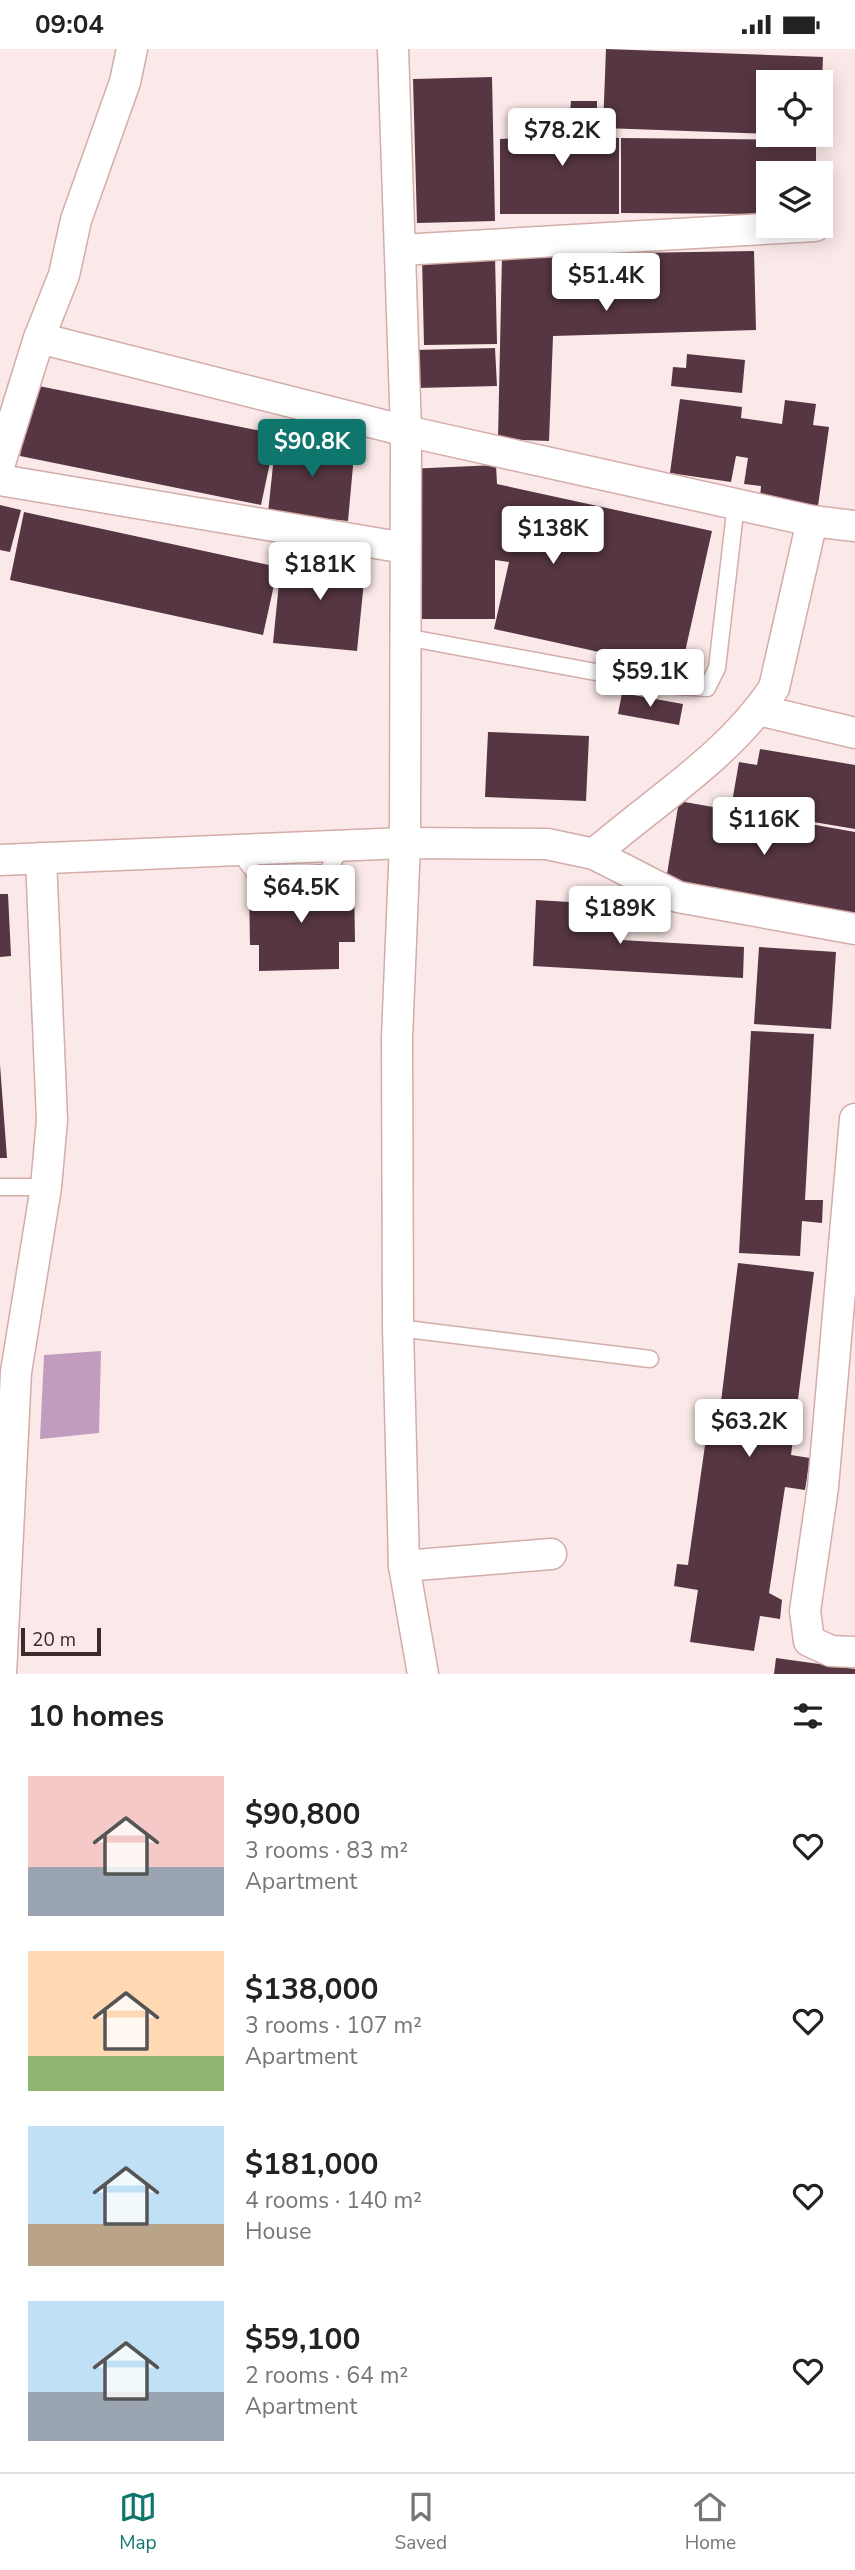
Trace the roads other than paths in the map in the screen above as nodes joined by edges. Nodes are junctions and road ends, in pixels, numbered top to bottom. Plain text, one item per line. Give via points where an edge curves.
1 (132, 49) edge
2 (393, 49) edge
3 (756, 229) edge
4 (401, 250) junction
5 (39, 338) junction
6 (406, 431) junction
7 (0, 463) edge
8 (0, 480) edge
9 (736, 504) junction
10 (812, 521) junction
11 (855, 526) edge
12 (405, 548) junction
13 (405, 637) junction
14 (759, 710) junction
15 (855, 733) edge
16 (405, 843) junction
17 (594, 854) junction
18 (41, 858) junction
19 (0, 860) edge
20 (855, 929) edge
21 (855, 1119) edge
22 (0, 1187) edge
23 (46, 1187) junction
24 (398, 1328) junction
25 (650, 1359) dead end
26 (8, 1373) edge
27 (551, 1554) dead end
28 (404, 1566) junction
29 (855, 1652) edge
30 (1, 1674) edge
31 (423, 1674) edge

1 - 5 street via 125,82 76,221 64,275
2 - 4 street
3 - 4 street
4 - 6 street
5 - 6 street
5 - 7 street
6 - 9 street
6 - 12 street
8 - 12 street
9 - 10 street
9 - 13 lane via 717,668 707,688 666,685
10 - 11 street
10 - 14 street via 774,688
12 - 13 street
13 - 16 street
14 - 15 street
14 - 17 street via 730,743
16 - 17 street via 547,844
16 - 18 street
16 - 24 street via 397,1038
17 - 20 street via 678,897
18 - 19 street
18 - 23 street via 52,1120
21 - 29 street via 823,1487 806,1611 808,1641 831,1651
22 - 23 lane
23 - 26 street
24 - 25 lane
24 - 28 street
26 - 30 street
27 - 28 street
28 - 31 street

